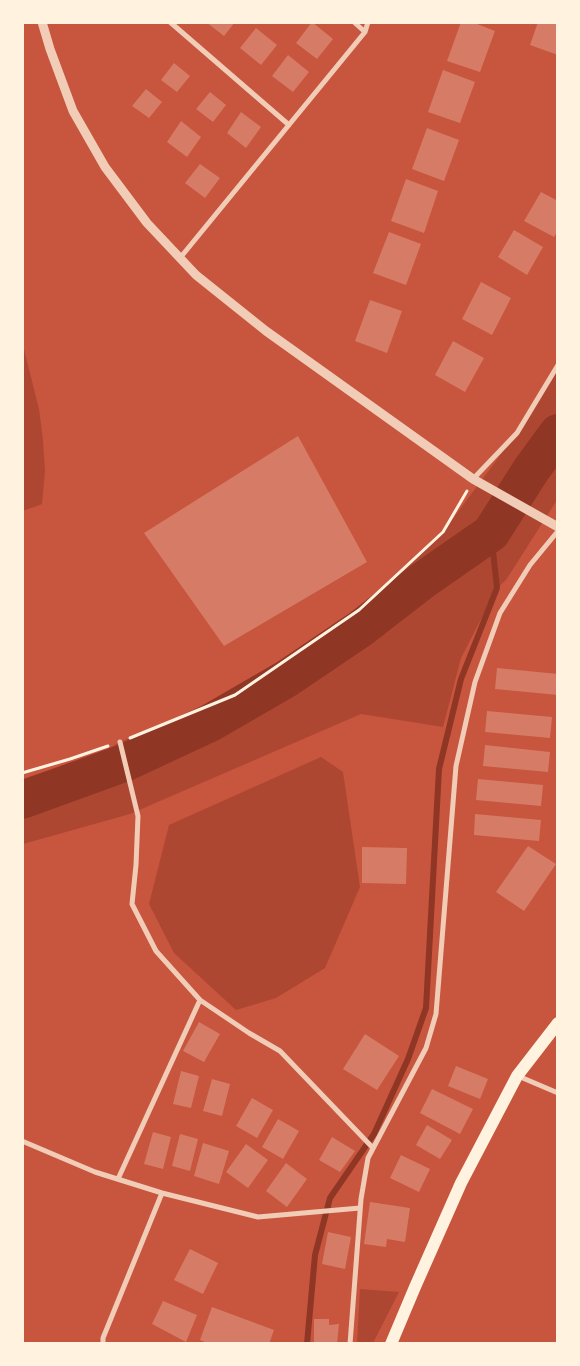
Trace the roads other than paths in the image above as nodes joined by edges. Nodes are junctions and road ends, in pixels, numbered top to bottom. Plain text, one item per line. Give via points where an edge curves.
1 (42, 22) edge
2 (170, 22) edge
3 (354, 22) edge
4 (368, 22) edge
5 (365, 32) junction
6 (289, 125) junction
7 (180, 258) junction
8 (558, 365) edge
9 (473, 479) junction
10 (558, 527) edge
11 (558, 531) edge
12 (120, 742) road end
13 (200, 1000) junction
14 (558, 1022) edge
15 (517, 1076) junction
16 (558, 1093) edge
17 (22, 1141) edge
18 (373, 1148) junction
19 (118, 1180) junction
20 (162, 1193) junction
21 (360, 1208) junction
22 (103, 1344) edge
23 (350, 1344) edge
24 (391, 1344) edge

1 - 7 street via 72,111 105,167 147,223
2 - 6 street
3 - 5 street
4 - 5 street
5 - 6 street
6 - 7 street
7 - 9 street via 196,275 266,331
8 - 9 street via 516,433
9 - 10 street
11 - 18 street via 530,565 500,614 475,682 456,766 436,1014 426,1048
12 - 13 street via 138,816 132,904 156,951
13 - 18 street via 280,1051
13 - 19 street
14 - 15 main road
15 - 16 street
15 - 24 main road via 461,1183
17 - 19 street
18 - 21 street via 368,1158
19 - 20 street
20 - 21 street via 258,1217
20 - 22 street
21 - 23 street

